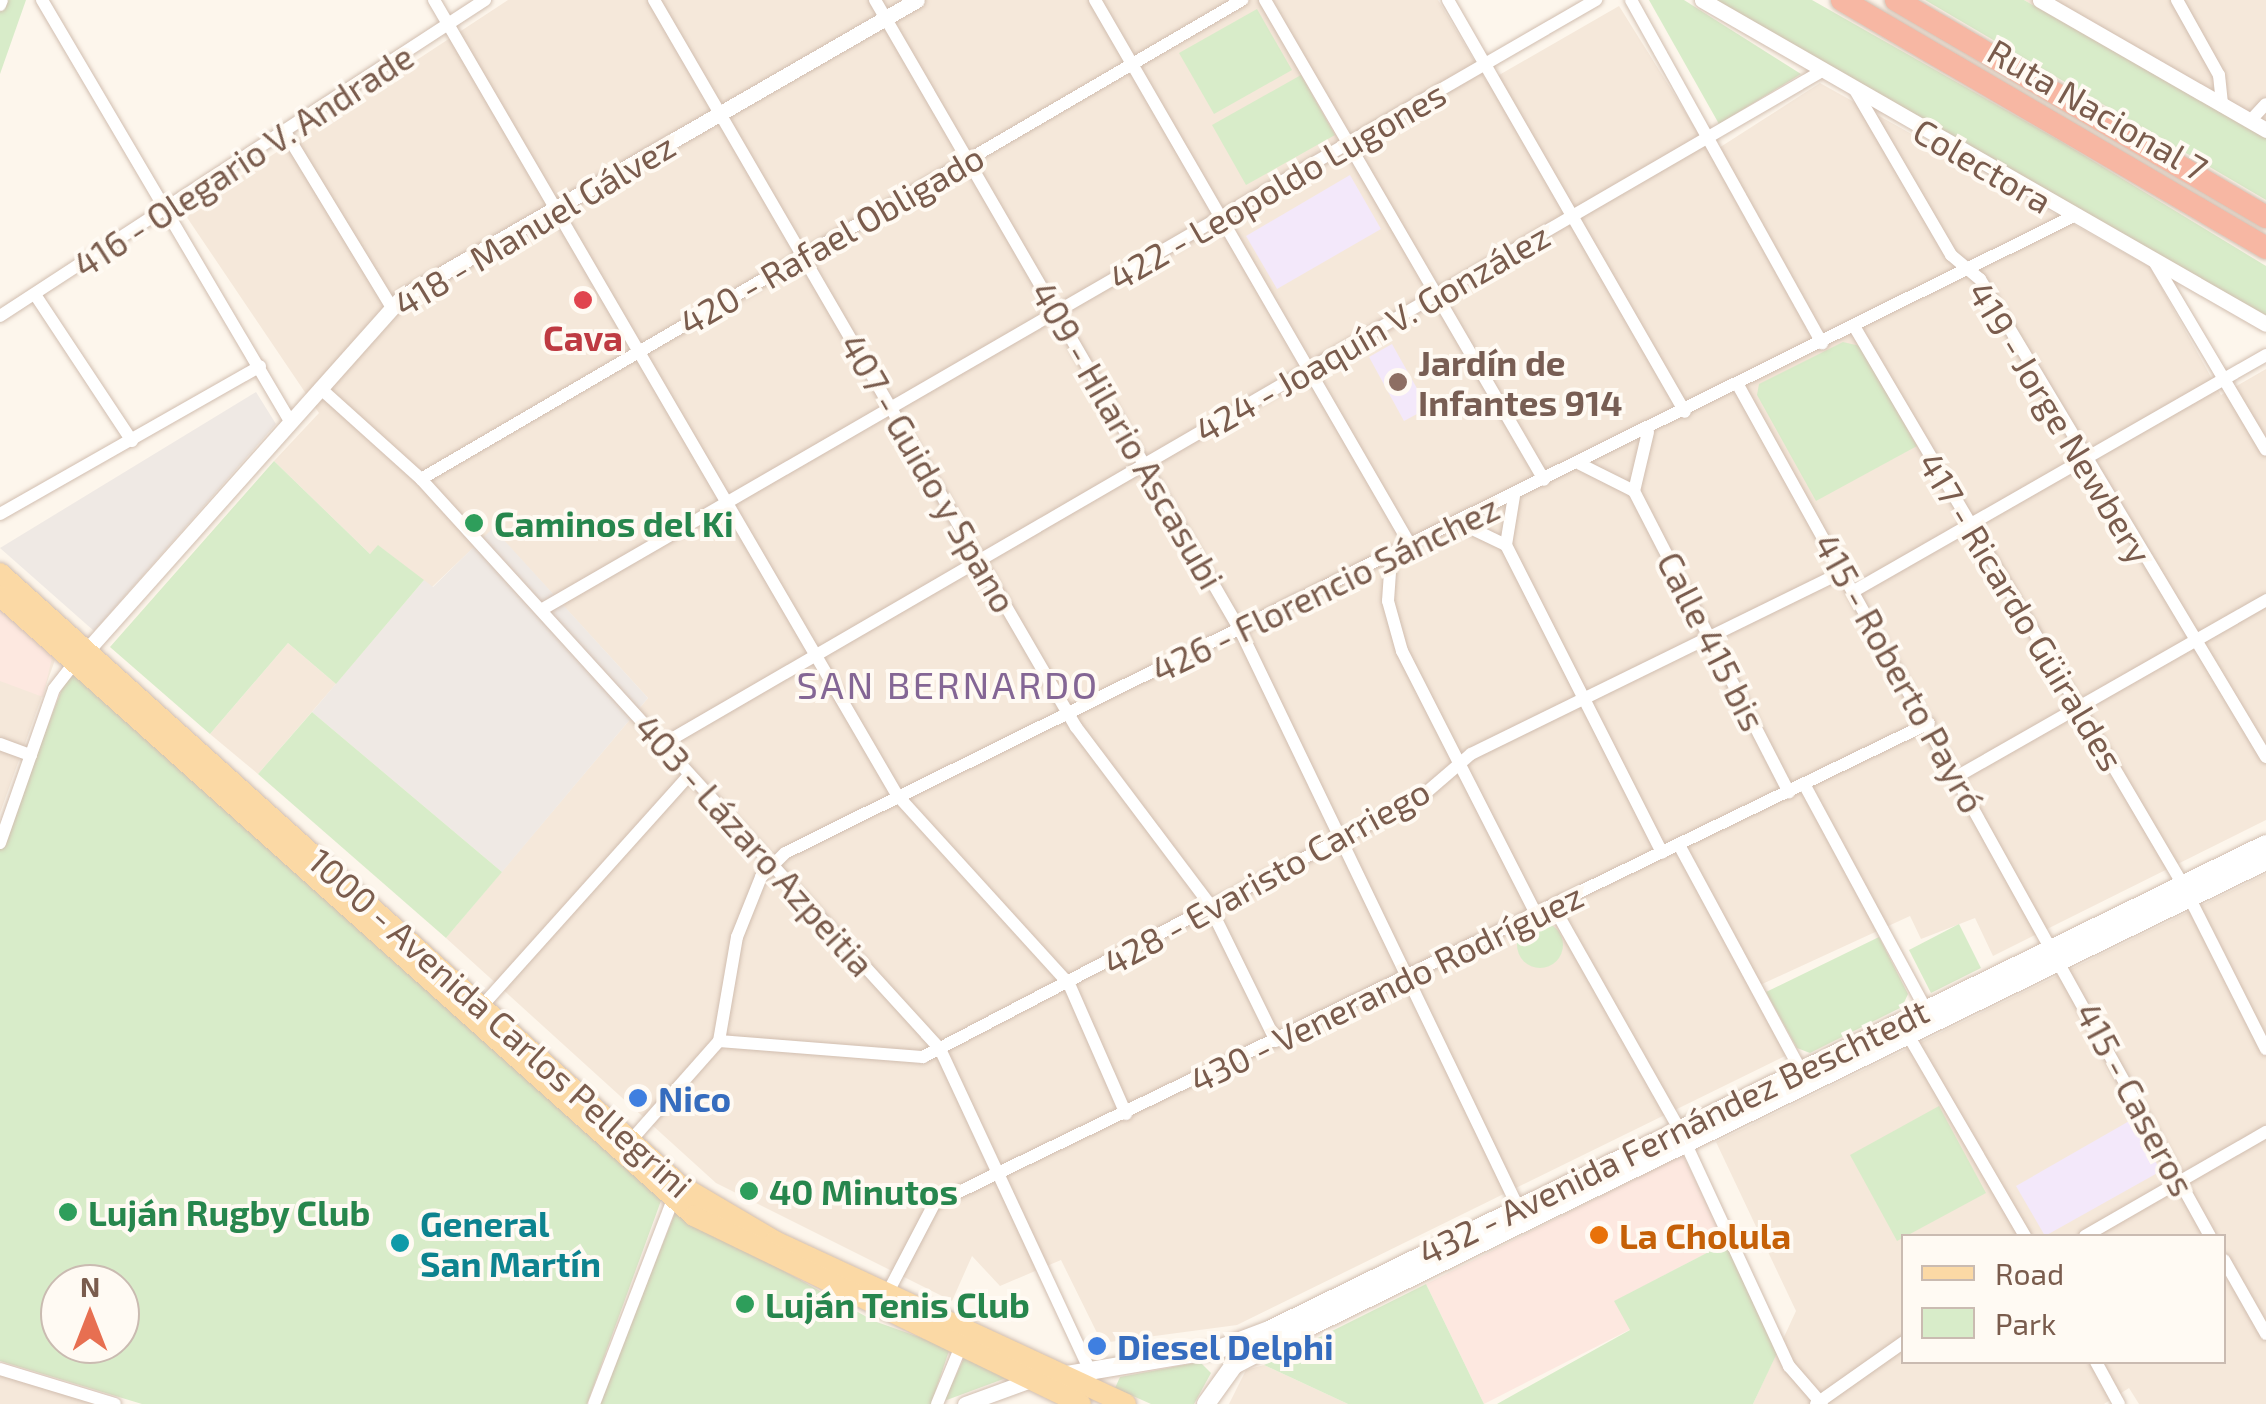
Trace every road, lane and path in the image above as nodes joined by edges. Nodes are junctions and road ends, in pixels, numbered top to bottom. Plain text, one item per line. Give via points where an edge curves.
1 (42, 0) edge
2 (434, 0) edge
3 (485, 0) edge
4 (654, 0) edge
5 (875, 0) edge
6 (916, 0) edge
7 (1095, 0) edge
8 (1242, 0) edge
9 (1265, 0) edge
10 (1448, 0) edge
11 (1596, 0) edge
12 (1631, 0) edge
13 (1702, 0) edge
14 (1842, 0) edge
15 (1896, 0) edge
16 (2040, 0) edge
17 (2176, 0) edge
18 (886, 18) junction
19 (448, 24) junction
20 (1133, 62) junction
21 (1487, 66) junction
22 (1822, 71) junction
23 (1855, 90) junction
24 (2222, 104) junction
25 (2266, 104) edge
26 (719, 112) junction
27 (2250, 121) junction
28 (2266, 130) edge
29 (287, 135) junction
30 (1714, 136) junction
31 (1348, 142) junction
32 (969, 159) junction
33 (554, 206) junction
34 (173, 210) junction
35 (1574, 216) junction
36 (1222, 217) junction
37 (2072, 217) junction
38 (2266, 217) edge
39 (2266, 248) edge
40 (803, 256) junction
41 (2155, 263) junction
42 (1966, 268) junction
43 (36, 296) junction
44 (1437, 296) junction
45 (391, 306) junction
46 (1057, 311) junction
47 (0, 316) edge
48 (2266, 324) edge
49 (1854, 326) junction
50 (1822, 342) junction
51 (637, 350) junction
52 (2266, 355) edge
53 (260, 366) junction
54 (1308, 370) junction
55 (2225, 379) junction
56 (1738, 385) junction
57 (320, 388) junction
58 (890, 408) junction
59 (1686, 412) junction
60 (290, 422) junction
61 (1650, 430) junction
62 (132, 441) junction
63 (2266, 450) edge
64 (2084, 459) junction
65 (1145, 461) junction
66 (1580, 464) junction
67 (421, 479) junction
68 (1544, 480) junction
69 (1634, 490) junction
70 (1514, 496) junction
71 (729, 502) junction
72 (0, 514) edge
73 (1460, 523) junction
74 (1970, 525) junction
75 (1506, 545) junction
76 (1412, 548) junction
77 (1391, 558) junction
78 (979, 561) junction
79 (0, 572) edge
80 (1843, 572) junction
81 (1854, 591) junction
82 (0, 596) edge
83 (2266, 600) edge
84 (541, 610) junction
85 (1240, 630) junction
86 (1710, 637) junction
87 (2194, 641) junction
88 (816, 652) junction
89 (81, 657) junction
90 (1583, 698) junction
91 (2078, 706) junction
92 (1067, 713) junction
93 (1929, 723) junction
94 (0, 744) edge
95 (663, 744) junction
96 (31, 755) junction
97 (2266, 756) edge
98 (1460, 761) junction
99 (689, 775) junction
100 (1958, 776) junction
101 (1804, 784) junction
102 (1788, 792) junction
103 (897, 795) junction
104 (1342, 834) junction
105 (0, 843) edge
106 (2266, 844) edge
107 (1679, 845) junction
108 (1662, 853) junction
109 (2266, 861) edge
110 (771, 864) junction
111 (2185, 890) junction
112 (1207, 901) junction
113 (1553, 906) junction
114 (1536, 914) junction
115 (2058, 954) junction
116 (1409, 976) junction
117 (1069, 984) junction
118 (482, 1006) junction
119 (1925, 1008) junction
120 (1908, 1035) junction
121 (719, 1041) junction
122 (1276, 1041) junction
123 (940, 1049) junction
124 (2266, 1049) edge
125 (1800, 1069) junction
126 (1126, 1114) junction
127 (2266, 1132) edge
128 (1682, 1134) junction
129 (625, 1147) junction
130 (1003, 1174) junction
131 (2178, 1181) junction
132 (676, 1192) junction
133 (1517, 1205) junction
134 (2024, 1234) edge
135 (2088, 1234) edge
136 (2209, 1234) edge
137 (2226, 1264) edge
138 (887, 1294) junction
139 (2266, 1334) edge
140 (1901, 1344) edge
141 (961, 1346) junction
142 (1198, 1352) junction
143 (2097, 1364) edge
144 (0, 1370) edge
145 (1090, 1372) junction
146 (1067, 1375) junction
147 (1031, 1380) junction
148 (1217, 1384) junction
149 (59, 1387) junction
150 (1818, 1403) edge
151 (53, 1404) edge
152 (115, 1404) edge
153 (594, 1404) edge
154 (937, 1404) edge
155 (965, 1404) edge
156 (1082, 1404) edge
157 (1126, 1404) edge
158 (1206, 1404) edge
159 (2119, 1404) edge

1 - 34 street
2 - 19 street
3 - 19 street, 416 - Olegario V. Andrade
4 - 26 street, 407 - Guido y Spano
5 - 18 street, 409 - Hilario Ascasubi
6 - 18 street, 418 - Manuel Gálvez
7 - 20 street
8 - 20 street, 420 - Rafael Obligado
9 - 31 street
10 - 21 street
11 - 21 street, 422 - Leopoldo Lugones
12 - 30 street
13 - 22 street, Colectora
14 - 39 highway, Ruta Nacional 7
15 - 38 highway, Ruta Nacional 7
16 - 24 street
17 - 24 street via 2220,75
18 - 26 street, 418 - Manuel Gálvez
18 - 32 street, 409 - Hilario Ascasubi
19 - 29 street, 416 - Olegario V. Andrade
19 - 33 street
20 - 32 street, 420 - Rafael Obligado
20 - 36 street
21 - 31 street, 422 - Leopoldo Lugones
21 - 35 street
22 - 23 street, Colectora
22 - 30 street, 424 - Joaquín V. González
23 - 37 street, Colectora
23 - 42 street, 419 - Jorge Newbery
24 - 27 street
25 - 27 street
26 - 33 street, 418 - Manuel Gálvez
26 - 40 street, 407 - Guido y Spano
27 - 28 street
29 - 34 street, 416 - Olegario V. Andrade
29 - 45 street
30 - 35 street, 424 - Joaquín V. González
30 - 50 street
31 - 36 street, 422 - Leopoldo Lugones
31 - 44 street
32 - 40 street, 420 - Rafael Obligado
32 - 46 street, 409 - Hilario Ascasubi
33 - 45 street, 418 - Manuel Gálvez
33 - 51 street
34 - 43 street, 416 - Olegario V. Andrade
34 - 53 street
35 - 44 street, 424 - Joaquín V. González
35 - 59 street
36 - 46 street, 422 - Leopoldo Lugones
36 - 54 street
37 - 41 street, Colectora
37 - 42 street, 426 - Florencio Sánchez
40 - 51 street, 420 - Rafael Obligado
40 - 58 street, 407 - Guido y Spano
41 - 48 street, Colectora
41 - 55 street
42 - 49 street, 426 - Florencio Sánchez
42 - 64 street, 419 - Jorge Newbery
43 - 47 street, 416 - Olegario V. Andrade
43 - 62 street
44 - 54 street, 424 - Joaquín V. González
44 - 68 street
45 - 57 street, 418 - Manuel Gálvez
46 - 58 street, 422 - Leopoldo Lugones
46 - 65 street, 409 - Hilario Ascasubi
49 - 50 street, 426 - Florencio Sánchez
49 - 74 street, 417 - Ricardo Güiraldes
50 - 56 street, 426 - Florencio Sánchez
51 - 67 street, 420 - Rafael Obligado
51 - 71 street
52 - 55 street
53 - 60 street
53 - 62 street
54 - 65 street, 424 - Joaquín V. González
54 - 76 street
55 - 63 street
55 - 64 street
56 - 59 street, 426 - Florencio Sánchez
56 - 80 street, 415 - Roberto Payró
57 - 60 street, 418 - Manuel Gálvez
57 - 67 street, 403 - Lázaro Azpeitia
58 - 71 street, 422 - Leopoldo Lugones
58 - 78 street, 407 - Guido y Spano
59 - 61 street, 426 - Florencio Sánchez
60 - 89 street, 418 - Manuel Gálvez
61 - 66 street, 426 - Florencio Sánchez
61 - 69 street via 1634,460
62 - 72 street
64 - 74 street
64 - 87 street, 419 - Jorge Newbery
65 - 78 street, 424 - Joaquín V. González
65 - 85 street, 409 - Hilario Ascasubi
66 - 68 street, 426 - Florencio Sánchez
66 - 69 street
67 - 84 street, 403 - Lázaro Azpeitia
68 - 70 street, 426 - Florencio Sánchez
69 - 86 street, Calle 415 bis
70 - 73 street, 426 - Florencio Sánchez
70 - 75 street
71 - 84 street, 422 - Leopoldo Lugones
71 - 88 street
73 - 75 street
73 - 76 street, 426 - Florencio Sánchez
74 - 81 street
74 - 91 street, 417 - Ricardo Güiraldes
75 - 90 street
76 - 77 street, 426 - Florencio Sánchez
77 - 85 street, 426 - Florencio Sánchez
77 - 98 street via 1395,633
78 - 88 street, 424 - Joaquín V. González
78 - 92 street, 407 - Guido y Spano
79 - 89 main road, 1000 - Avenida Carlos Pellegrini
80 - 81 street, 415 - Roberto Payró
80 - 86 street, 428 - Evaristo Carriego
81 - 93 street, 415 - Roberto Payró
82 - 89 main road, 1000 - Avenida Carlos Pellegrini
83 - 87 street
84 - 95 street, 403 - Lázaro Azpeitia
85 - 92 street, 426 - Florencio Sánchez
85 - 104 street, 409 - Hilario Ascasubi
86 - 90 street, 428 - Evaristo Carriego
86 - 102 street, Calle 415 bis
87 - 91 street
87 - 97 street, 419 - Jorge Newbery
88 - 95 street, 424 - Joaquín V. González
88 - 103 street
89 - 96 street via 54,689
89 - 118 main road, 1000 - Avenida Carlos Pellegrini
89 - 129 main road, 1000 - Avenida Carlos Pellegrini
90 - 98 street, 428 - Evaristo Carriego
90 - 108 street
91 - 100 street
91 - 111 street, 417 - Ricardo Güiraldes
92 - 103 street, 426 - Florencio Sánchez
92 - 112 street, 407 - Guido y Spano
93 - 100 street, 415 - Roberto Payró
93 - 101 street, 430 - Venerando Rodríguez
94 - 96 street
95 - 99 street, 403 - Lázaro Azpeitia
96 - 105 street
98 - 104 street, 428 - Evaristo Carriego via 1422,797
98 - 114 street
99 - 110 street, 403 - Lázaro Azpeitia
99 - 118 street
100 - 115 street, 415 - Roberto Payró
101 - 102 street, 430 - Venerando Rodríguez
101 - 119 street
102 - 107 street, 430 - Venerando Rodríguez
103 - 110 street, 426 - Florencio Sánchez
103 - 117 street
104 - 112 street, 428 - Evaristo Carriego
104 - 116 street, 409 - Hilario Ascasubi
106 - 111 main road, 432 - Avenida Fernández Beschtedt
107 - 108 street, 430 - Venerando Rodríguez
107 - 125 street
108 - 113 street, 430 - Venerando Rodríguez
109 - 111 main road, 432 - Avenida Fernández Beschtedt
110 - 121 street via 736,937
110 - 123 street, 403 - Lázaro Azpeitia
111 - 115 main road, 432 - Avenida Fernández Beschtedt
111 - 124 street, 417 - Ricardo Güiraldes
112 - 117 street, 428 - Evaristo Carriego
112 - 122 street, 407 - Guido y Spano
113 - 114 street, 430 - Venerando Rodríguez
113 - 128 street
114 - 116 street, 430 - Venerando Rodríguez
115 - 119 main road, 432 - Avenida Fernández Beschtedt
115 - 120 main road, 432 - Avenida Fernández Beschtedt
115 - 131 street, 415 - Caseros
116 - 122 street, 430 - Venerando Rodríguez
116 - 133 street, 409 - Hilario Ascasubi
117 - 123 street, 428 - Evaristo Carriego
117 - 126 street
118 - 129 main road, 1000 - Avenida Carlos Pellegrini
119 - 125 main road, 432 - Avenida Fernández Beschtedt
120 - 128 main road, 432 - Avenida Fernández Beschtedt
120 - 134 street
121 - 123 street, 428 - Evaristo Carriego via 913,1059
121 - 129 street
122 - 126 street, 430 - Venerando Rodríguez
123 - 130 street, 403 - Lázaro Azpeitia
125 - 128 main road, 432 - Avenida Fernández Beschtedt
126 - 130 street, 430 - Venerando Rodríguez
127 - 131 street
128 - 133 main road, 432 - Avenida Fernández Beschtedt
128 - 148 main road, 432 - Avenida Fernández Beschtedt via 1276,1342
128 - 150 street via 1789,1366
129 - 132 main road, 1000 - Avenida Carlos Pellegrini
130 - 138 street, 430 - Venerando Rodríguez via 934,1204
130 - 145 street, 403 - Lázaro Azpeitia
131 - 135 street
131 - 136 street, 415 - Caseros
132 - 138 main road, 1000 - Avenida Carlos Pellegrini
132 - 141 main road, 1000 - Avenida Carlos Pellegrini via 765,1256
132 - 153 street
133 - 142 main road, 432 - Avenida Fernández Beschtedt via 1269,1330
137 - 139 street
138 - 146 main road, 1000 - Avenida Carlos Pellegrini
140 - 150 street
141 - 147 main road, 1000 - Avenida Carlos Pellegrini
141 - 154 street
142 - 145 main road, 432 - Avenida Fernández Beschtedt
142 - 148 main road
143 - 159 street
144 - 149 street
145 - 146 main road, 432 - Avenida Fernández Beschtedt
146 - 147 main road
146 - 157 main road, 1000 - Avenida Carlos Pellegrini
147 - 155 street
147 - 156 main road, 1000 - Avenida Carlos Pellegrini
148 - 158 main road, 432 - Avenida Fernández Beschtedt
149 - 151 street
149 - 152 street

